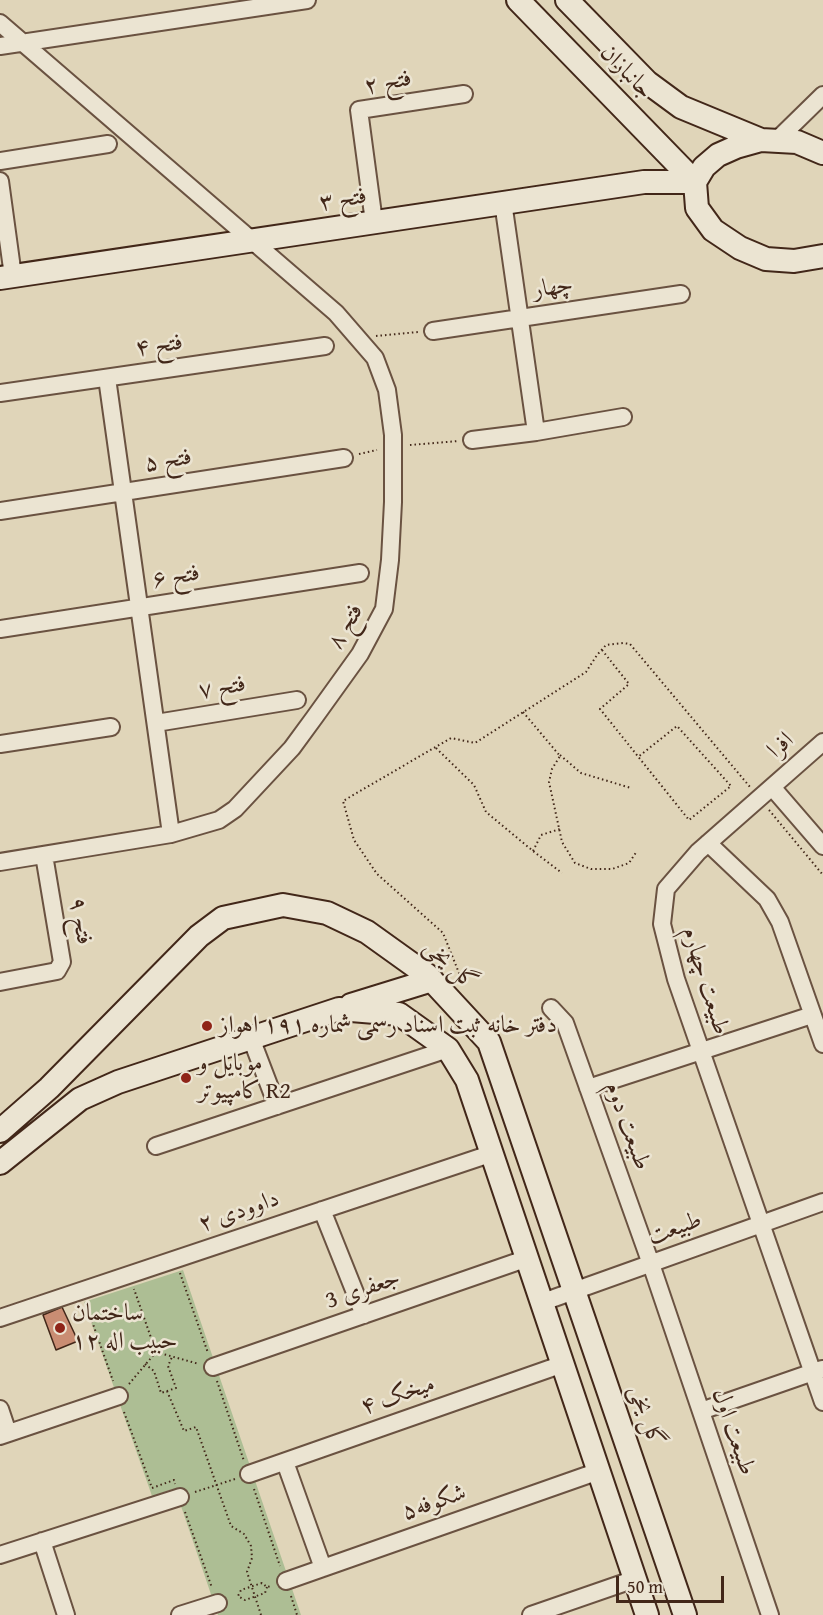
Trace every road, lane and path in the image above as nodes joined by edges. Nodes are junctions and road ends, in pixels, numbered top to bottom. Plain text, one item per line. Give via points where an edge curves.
1 (307, 0) edge
2 (518, 0) edge
3 (567, 0) edge
4 (211, 7) edge
5 (0, 23) edge
6 (23, 43) junction
7 (0, 46) edge
8 (464, 94) dead end
9 (823, 96) edge
10 (769, 140) junction
11 (108, 144) dead end
12 (823, 153) edge
13 (0, 161) edge
14 (0, 181) edge
15 (695, 182) junction
16 (503, 202) junction
17 (374, 222) junction
18 (253, 241) junction
19 (823, 255) edge
20 (7, 277) edge
21 (681, 294) dead end
22 (520, 318) junction
23 (433, 331) dead end
24 (325, 346) dead end
25 (107, 378) junction
26 (0, 393) edge
27 (623, 417) dead end
28 (536, 432) junction
29 (472, 440) dead end
30 (344, 458) dead end
31 (123, 492) junction
32 (0, 511) edge
33 (360, 573) dead end
34 (139, 607) junction
35 (0, 629) edge
36 (602, 650) junction
37 (297, 700) dead end
38 (523, 712) junction
39 (156, 723) junction
40 (111, 727) dead end
41 (823, 742) edge
42 (0, 744) edge
43 (436, 747) junction
44 (558, 753) junction
45 (638, 757) junction
46 (631, 788) dead end
47 (765, 793) junction
48 (560, 829) junction
49 (171, 834) junction
50 (708, 843) junction
51 (823, 846) edge
52 (533, 851) junction
53 (637, 851) dead end
54 (44, 855) junction
55 (0, 862) edge
56 (562, 873) dead end
57 (823, 875) edge
58 (461, 978) dead end
59 (432, 980) junction
60 (0, 982) edge
61 (551, 1008) dead end
62 (339, 1009) junction
63 (812, 1016) junction
64 (251, 1038) junction
65 (823, 1044) edge
66 (448, 1049) junction
67 (702, 1052) junction
68 (588, 1088) junction
69 (277, 1106) junction
70 (0, 1131) edge
71 (156, 1146) dead end
72 (493, 1153) junction
73 (0, 1163) edge
74 (823, 1202) edge
75 (322, 1210) junction
76 (762, 1223) junction
77 (528, 1258) junction
78 (175, 1259) junction
79 (651, 1264) junction
80 (129, 1275) junction
81 (81, 1290) junction
82 (575, 1291) junction
83 (543, 1302) junction
84 (364, 1315) junction
85 (0, 1318) edge
86 (156, 1352) junction
87 (172, 1356) junction
88 (145, 1364) junction
89 (563, 1364) junction
90 (213, 1367) junction
91 (818, 1371) edge
92 (167, 1391) junction
93 (119, 1396) junction
94 (823, 1402) edge
95 (0, 1409) edge
96 (701, 1411) junction
97 (4, 1435) edge
98 (285, 1462) junction
99 (599, 1471) junction
100 (249, 1474) junction
101 (216, 1485) junction
102 (180, 1497) junction
103 (42, 1541) junction
104 (0, 1556) edge
105 (323, 1568) junction
106 (636, 1579) junction
107 (286, 1581) junction
108 (252, 1587) junction
109 (255, 1597) junction
110 (218, 1603) joint
111 (677, 1613) edge
112 (66, 1615) edge
113 (180, 1615) edge
114 (261, 1615) edge
115 (297, 1615) edge
116 (531, 1615) edge
117 (648, 1615) edge
118 (770, 1615) edge

1 - 4 street
2 - 15 street, جانبازان
3 - 10 street, جانبازان via 647,82 681,107
4 - 6 street
5 - 6 street, فتح ۸
6 - 7 street
6 - 18 street, فتح ۸
8 - 17 street, فتح ۲ via 359,110
9 - 10 street
10 - 12 street via 797,142
10 - 15 street via 718,155
11 - 13 street
14 - 20 street
15 - 16 street, فتح ۳ via 644,182
15 - 19 street via 698,208 713,230 740,248 766,259 794,261
16 - 17 street, فتح ۳
16 - 22 street
17 - 18 street, فتح ۳
18 - 20 street, فتح ۳
18 - 49 street, فتح ۸ via 336,313 375,358 387,390 393,435 393,502 384,609 360,654 320,710 292,748 243,801 219,820
21 - 22 street, چهار
22 - 23 street, چهار
22 - 28 street
24 - 25 street, فتح ۴
25 - 26 street, فتح ۴
25 - 31 street
27 - 28 street
28 - 29 street
30 - 31 street, فتح ۵
31 - 32 street, فتح ۵
31 - 34 street
33 - 34 street, فتح ۶
34 - 35 street, فتح ۶
34 - 39 street
36 - 38 path via 586,672
36 - 45 path via 629,684 600,709
36 - 47 path via 606,645 630,644
37 - 39 street, فتح ۷
38 - 43 path via 475,743 451,738
38 - 44 path
39 - 49 street
40 - 42 street
41 - 47 street, افرا
43 - 52 path via 474,785 486,812
43 - 58 path via 343,801 354,840 377,874 443,933
44 - 46 path via 580,773
44 - 48 path via 549,782
45 - 45 path via 689,820 730,786 677,726
47 - 50 street, طبیعت چهارم
47 - 51 street
47 - 57 path
48 - 52 path via 541,835
48 - 53 path via 562,842 575,863 591,869 612,869 629,863
49 - 54 street, فتح ۸
50 - 63 street via 767,899 780,922
50 - 67 street, طبیعت چهارم via 666,889 662,924 676,979
52 - 56 path
54 - 55 street, فتح ۸
54 - 60 street, فتح ۹ via 62,962 57,971
59 - 62 street
59 - 70 street, گل یخی via 367,932 327,913 283,905 223,918 199,936 49,1088
59 - 82 street, گل یخی via 489,1042
61 - 68 street, طبیعت دوم via 565,1023
62 - 64 street
62 - 66 street via 399,1014
63 - 65 street
63 - 67 street
64 - 69 street
64 - 73 street via 118,1082 80,1099
66 - 69 street
66 - 72 street via 467,1080
67 - 68 street
67 - 76 street, طبیعت چهارم
68 - 79 street, طبیعت دوم
69 - 71 street
72 - 75 street, داوودی ۲
72 - 77 street
74 - 76 street, طبیعت
75 - 78 street, داوودی ۲
75 - 84 street
76 - 79 street, طبیعت
76 - 91 street, طبیعت چهارم
77 - 83 street
77 - 84 street, 3 جعفری
78 - 80 street, داوودی ۲
78 - 90 path
79 - 82 street, طبیعت
79 - 96 street, طبیعت اول
80 - 81 street, داوودی ۲
80 - 86 path
81 - 85 street, داوودی ۲
81 - 93 path
82 - 83 street, طبیعت
82 - 111 street, گل یخی
83 - 89 street
84 - 90 street, 3 جعفری
86 - 87 path
86 - 88 path
87 - 90 path
87 - 92 path via 168,1366 176,1388
88 - 92 path via 154,1371 161,1393
88 - 93 path
89 - 98 street, میخک ۴
89 - 99 street
90 - 100 path
91 - 94 street, طبیعت چهارم
91 - 96 street
92 - 101 path via 184,1431 196,1427
93 - 97 street
93 - 102 path via 152,1488 174,1480
95 - 97 street
96 - 118 street, طبیعت اول
98 - 100 street, میخک ۴
98 - 105 street
99 - 105 street, شکوفه۵
99 - 106 street
100 - 101 path
100 - 107 path
101 - 102 path
101 - 108 path via 231,1526 244,1534 251,1546 247,1572
102 - 103 street
102 - 110 path
103 - 104 street
103 - 112 street
105 - 107 street, شکوفه۵
106 - 116 street
106 - 117 street
107 - 115 path
108 - 109 path
108 - 109 path via 262,1583 267,1587 265,1593
108 - 109 path via 238,1596 245,1600
109 - 114 path
110 - 113 street

